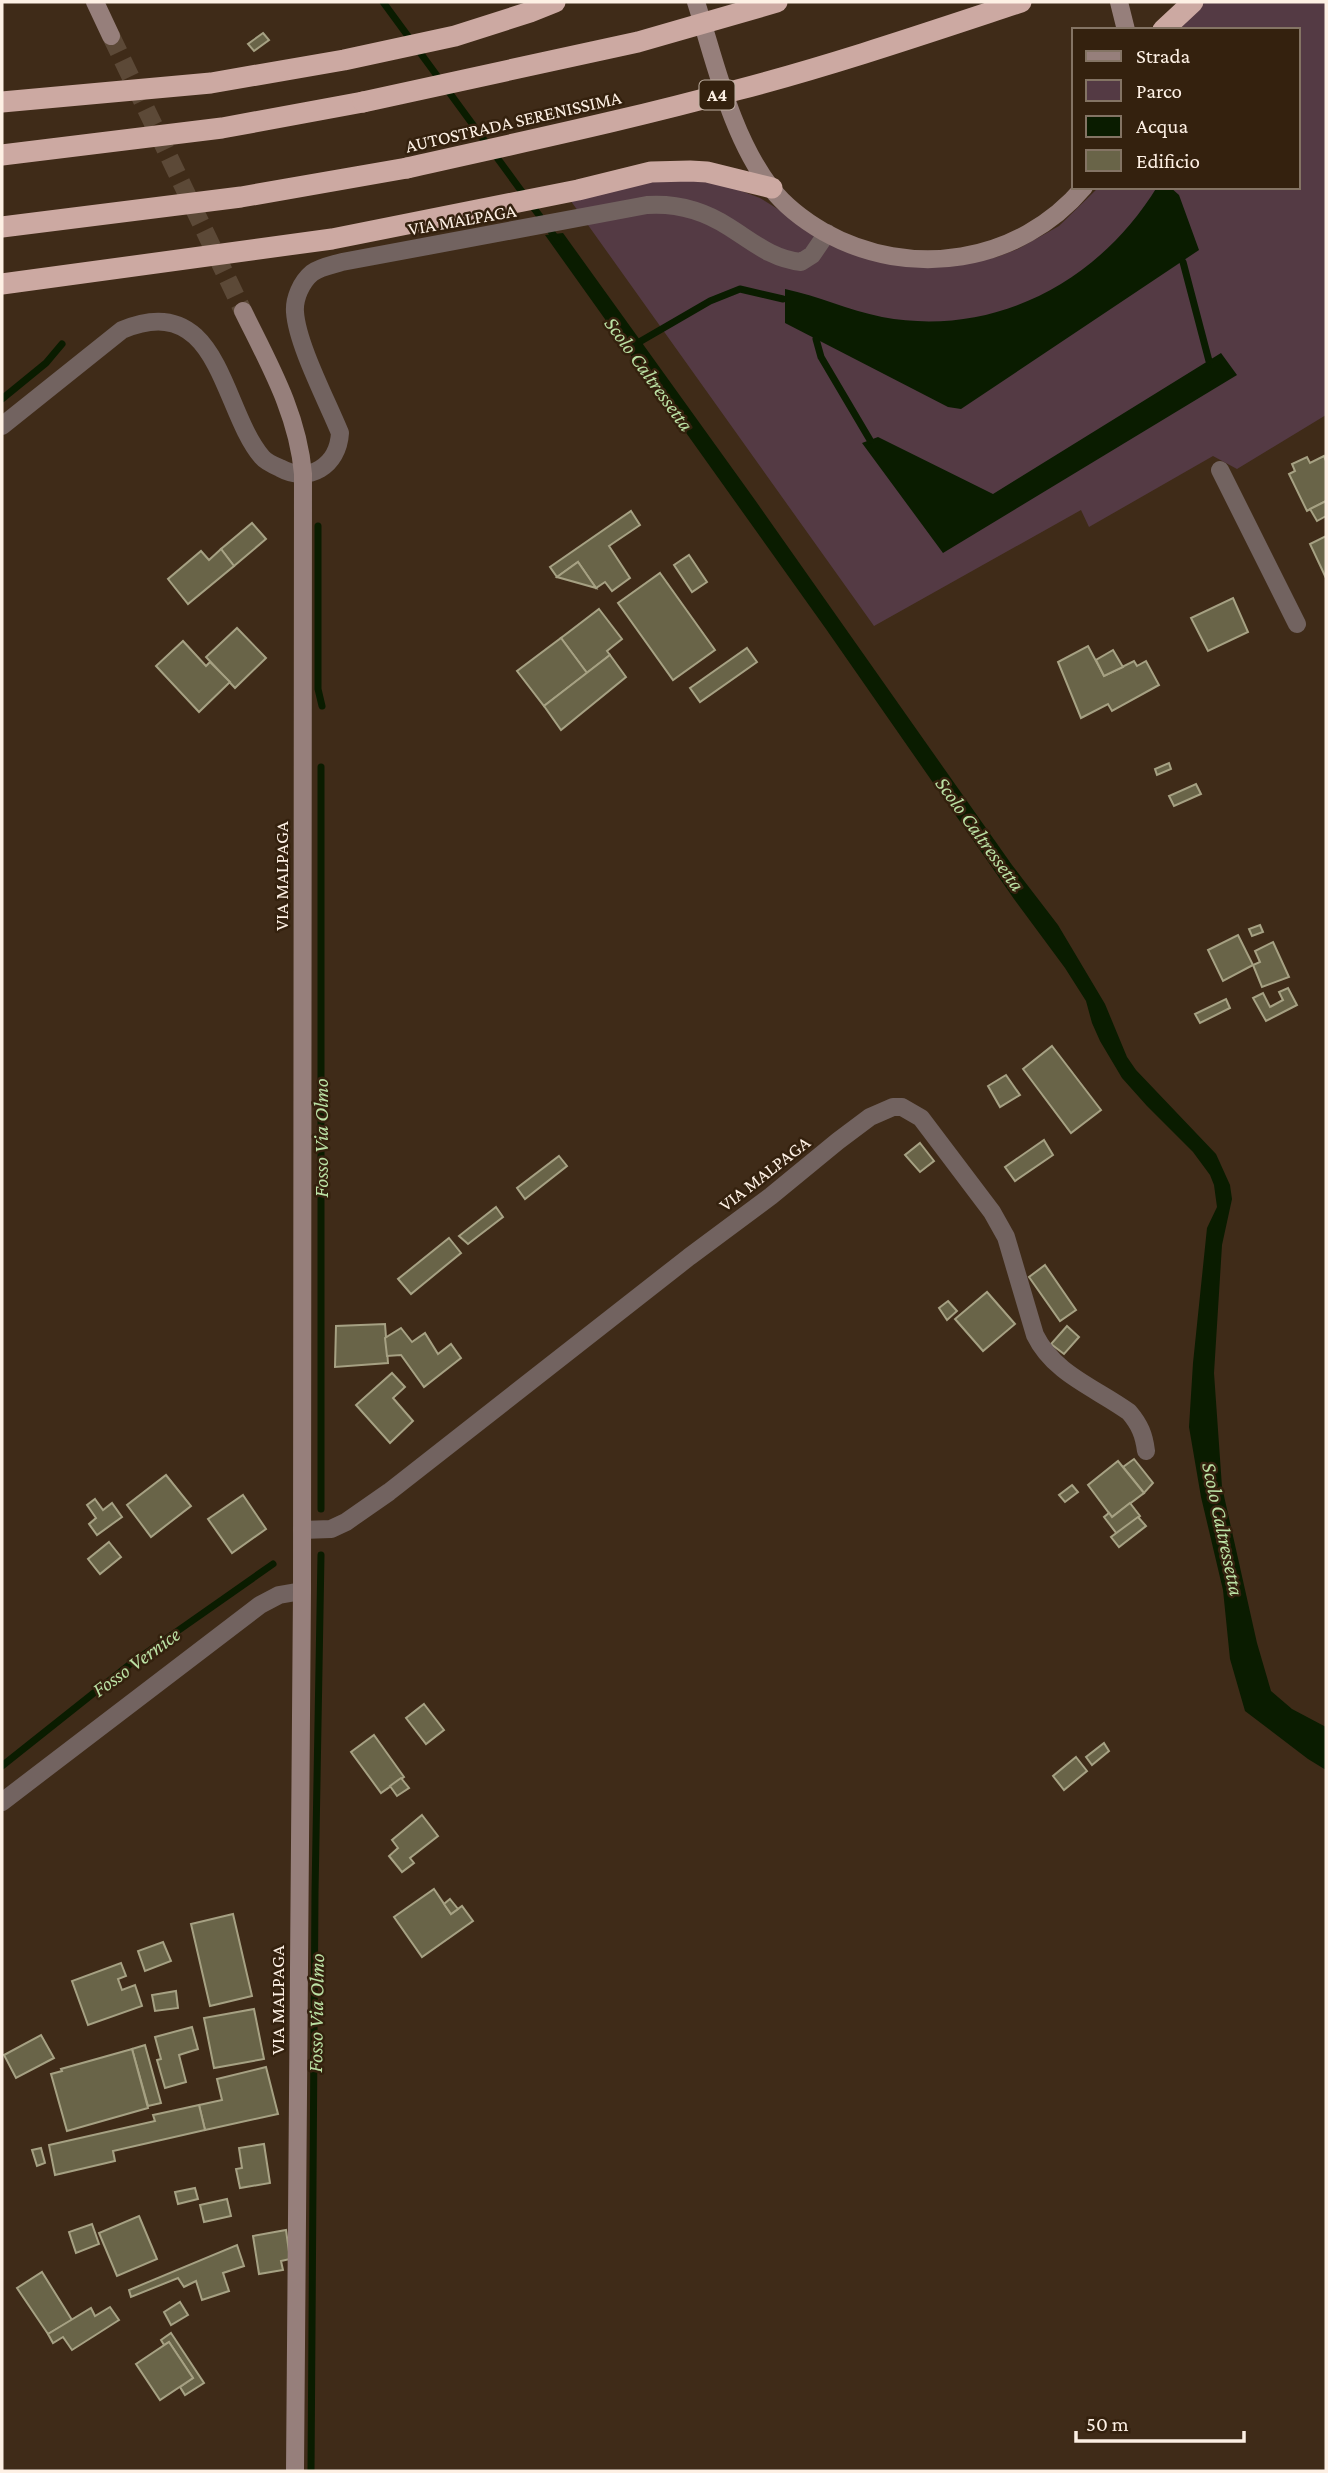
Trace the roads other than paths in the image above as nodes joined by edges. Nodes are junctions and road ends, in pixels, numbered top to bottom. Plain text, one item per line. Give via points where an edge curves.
1 (94, 2) edge
2 (555, 2) edge
3 (696, 2) edge
4 (777, 2) edge
5 (1021, 2) edge
6 (1119, 2) edge
7 (1193, 2) edge
8 (1126, 28) edge
9 (1165, 28) edge
10 (111, 36) tunnel mouth
11 (2, 102) edge
12 (2, 155) edge
13 (772, 188) junction
14 (1082, 189) edge
15 (2, 227) edge
16 (827, 233) junction
17 (2, 284) edge
18 (243, 311) tunnel mouth
19 (2, 426) edge
20 (1220, 470) dead end
21 (303, 474) junction
22 (1297, 624) dead end
23 (1146, 1451) dead end
24 (302, 1530) junction
25 (302, 1591) junction
26 (2, 1802) edge
27 (295, 2471) edge

1 - 10 street
2 - 11 highway via 455,36 344,60 211,83
3 - 13 street via 743,138
4 - 12 highway, bridge via 638,42 363,102 222,128
5 - 15 highway, AUTOSTRADA SERENISSIMA / A4, bridge via 739,90 407,168 241,197
6 - 8 street
7 - 9 highway
13 - 16 street via 792,209
13 - 17 highway via 707,172 651,172 332,239
14 - 16 street via 1030,233 968,256 893,257 865,251
16 - 21 street, VIA MALPAGA via 812,255 801,262 783,260 695,211 671,204 647,205 320,269 306,279 295,313 340,441 328,464 319,472
18 - 21 street, VIA MALPAGA via 292,414
19 - 21 street via 122,330 153,322 171,324 188,332 215,359 252,444 264,460
20 - 22 street
21 - 24 street, VIA MALPAGA
23 - 24 street, VIA MALPAGA via 1144,1435 1129,1412 1057,1366 1041,1347 1006,1237 992,1212 921,1118 893,1107 870,1117 838,1141 389,1492 331,1529
24 - 25 street, VIA MALPAGA
25 - 26 street via 260,1605
25 - 27 street, VIA MALPAGA

